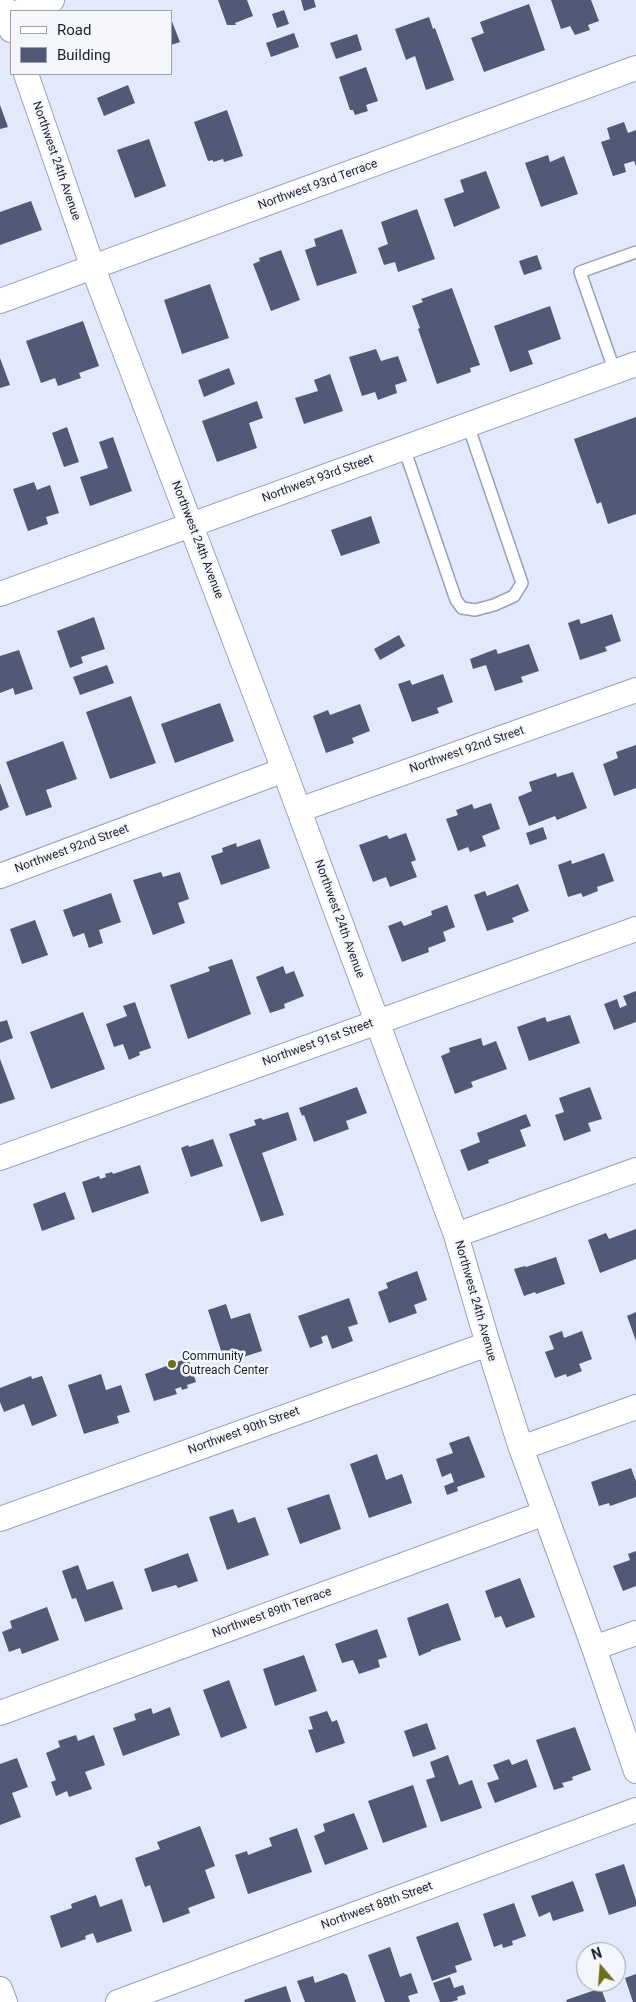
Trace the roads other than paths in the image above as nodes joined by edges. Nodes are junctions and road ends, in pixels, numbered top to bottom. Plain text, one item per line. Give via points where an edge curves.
1 (52, 0) edge
2 (23, 10) edge
3 (636, 68) edge
4 (26, 75) edge
5 (636, 252) edge
6 (93, 268) junction
7 (0, 301) edge
8 (626, 368) edge
9 (468, 425) junction
10 (404, 448) junction
11 (190, 524) junction
12 (0, 594) edge
13 (636, 690) edge
14 (284, 770) junction
15 (299, 810) junction
16 (0, 876) edge
17 (636, 929) edge
18 (377, 1022) junction
19 (0, 1158) edge
20 (636, 1170) edge
21 (456, 1235) junction
22 (488, 1344) junction
23 (636, 1406) edge
24 (521, 1448) junction
25 (545, 1513) junction
26 (0, 1519) edge
27 (636, 1633) edge
28 (594, 1648) junction
29 (0, 1713) edge
30 (636, 1771) edge
31 (636, 1810) edge
32 (0, 1989) edge
33 (5, 2002) edge
34 (118, 2002) edge

1 - 2 street
3 - 6 street, Northwest 93rd Terrace
4 - 6 street, Northwest 24th Avenue
5 - 8 lane via 580,272
6 - 7 street, Northwest 93rd Terrace
6 - 11 street, Northwest 24th Avenue
8 - 9 street, Northwest 93rd Street
9 - 10 street, Northwest 93rd Street
9 - 10 lane via 522,583 514,596 494,605 475,610 462,608 456,600
10 - 11 street, Northwest 93rd Street
11 - 12 street, Northwest 93rd Street
11 - 14 street, Northwest 24th Avenue
13 - 15 street, Northwest 92nd Street
14 - 15 street, Northwest 24th Avenue
14 - 16 street, Northwest 92nd Street
15 - 18 street, Northwest 24th Avenue
17 - 18 street, Northwest 91st Street
18 - 19 street, Northwest 91st Street
18 - 21 street, Northwest 24th Avenue
20 - 21 street
21 - 22 street, Northwest 24th Avenue
22 - 24 street, Northwest 24th Avenue
22 - 26 street, Northwest 90th Street
23 - 24 street
24 - 25 street, Northwest 24th Avenue
25 - 28 street, Northwest 24th Avenue
25 - 29 street, Northwest 89th Terrace
27 - 28 street
28 - 30 street, Northwest 24th Avenue
31 - 34 street, Northwest 88th Street
32 - 33 street

